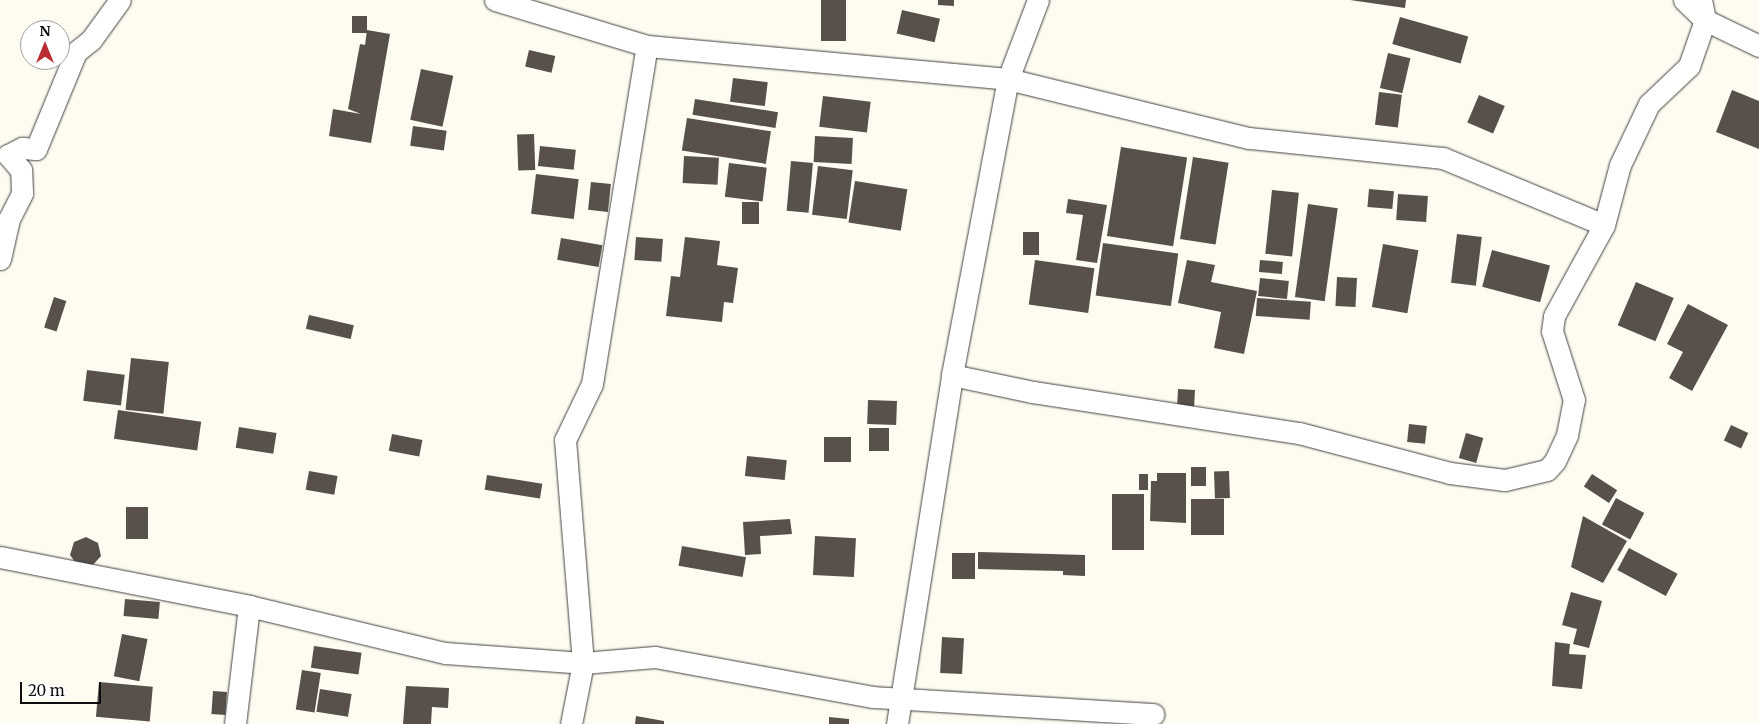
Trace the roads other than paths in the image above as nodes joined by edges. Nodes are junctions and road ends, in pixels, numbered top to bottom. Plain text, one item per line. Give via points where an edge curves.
1 (120, 0) edge
2 (495, 0) edge
3 (1038, 0) edge
4 (1684, 0) edge
5 (1703, 10) edge
6 (647, 46) junction
7 (1759, 46) edge
8 (1008, 79) junction
9 (1604, 225) junction
10 (0, 260) edge
11 (952, 375) junction
12 (0, 557) edge
13 (249, 606) junction
14 (583, 663) junction
15 (901, 697) junction
16 (1153, 714) dead end
17 (235, 724) edge
18 (571, 724) edge
19 (897, 724) edge

1 - 10 street via 91,40 76,52 36,149 22,148 8,155 21,170 22,193 9,219
2 - 6 street
3 - 8 street
4 - 5 street
5 - 7 street
5 - 9 street via 1689,66 1649,104 1620,165
6 - 8 street
6 - 14 street via 592,384 565,440
8 - 9 street via 1249,138 1443,158
8 - 11 street
9 - 11 street via 1554,316 1552,331 1574,400 1567,435 1555,462 1547,470 1527,476 1505,480 1450,473 1299,432 1033,392
11 - 15 street
12 - 13 street
13 - 14 street via 445,654
13 - 17 street
14 - 15 street via 655,657 873,697
14 - 18 street
15 - 16 street
15 - 19 street

